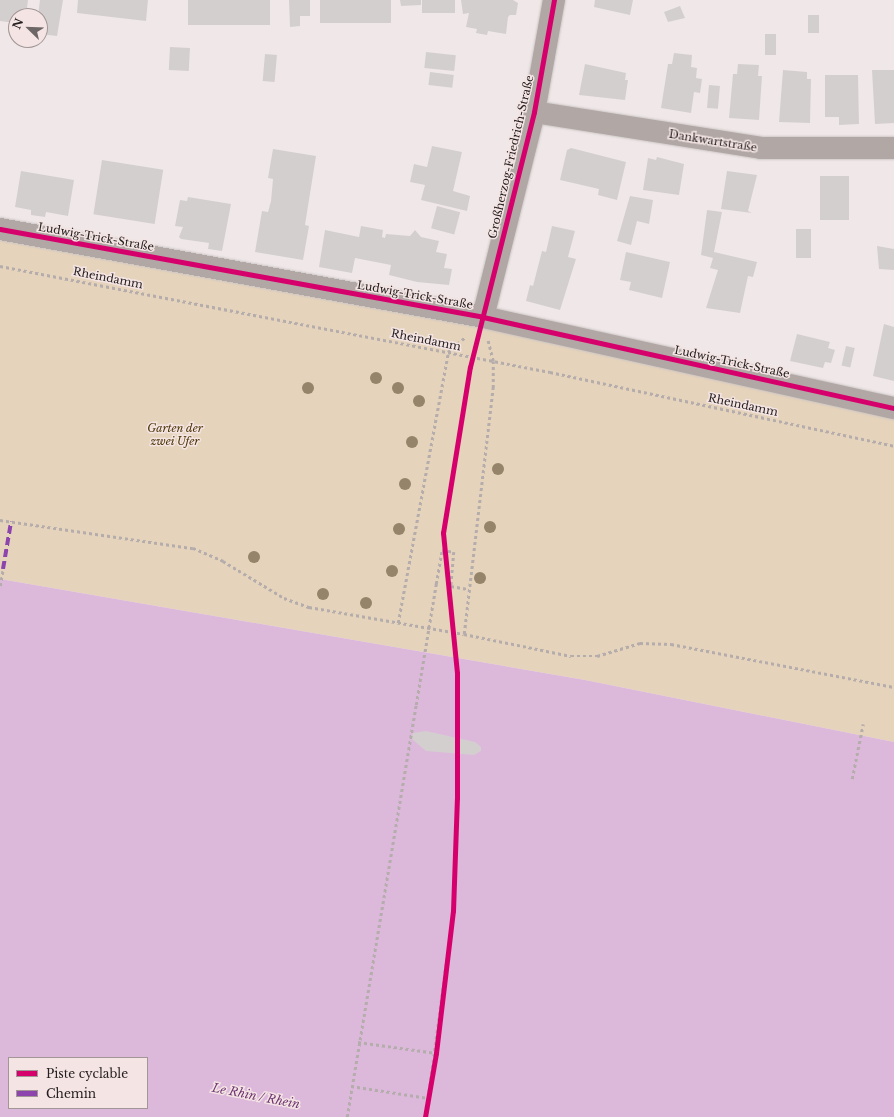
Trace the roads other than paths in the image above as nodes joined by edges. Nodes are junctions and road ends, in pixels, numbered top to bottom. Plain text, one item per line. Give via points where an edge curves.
1 (554, 0) edge
2 (534, 112) junction
3 (894, 148) edge
4 (0, 229) edge
5 (482, 318) junction
6 (894, 408) edge

1 - 2 street, Großherzog-Friedrich-Straße
2 - 3 street, Dankwartstraße via 761,148
2 - 5 street, Großherzog-Friedrich-Straße
4 - 5 street, Ludwig-Trick-Straße
5 - 6 street, Ludwig-Trick-Straße

